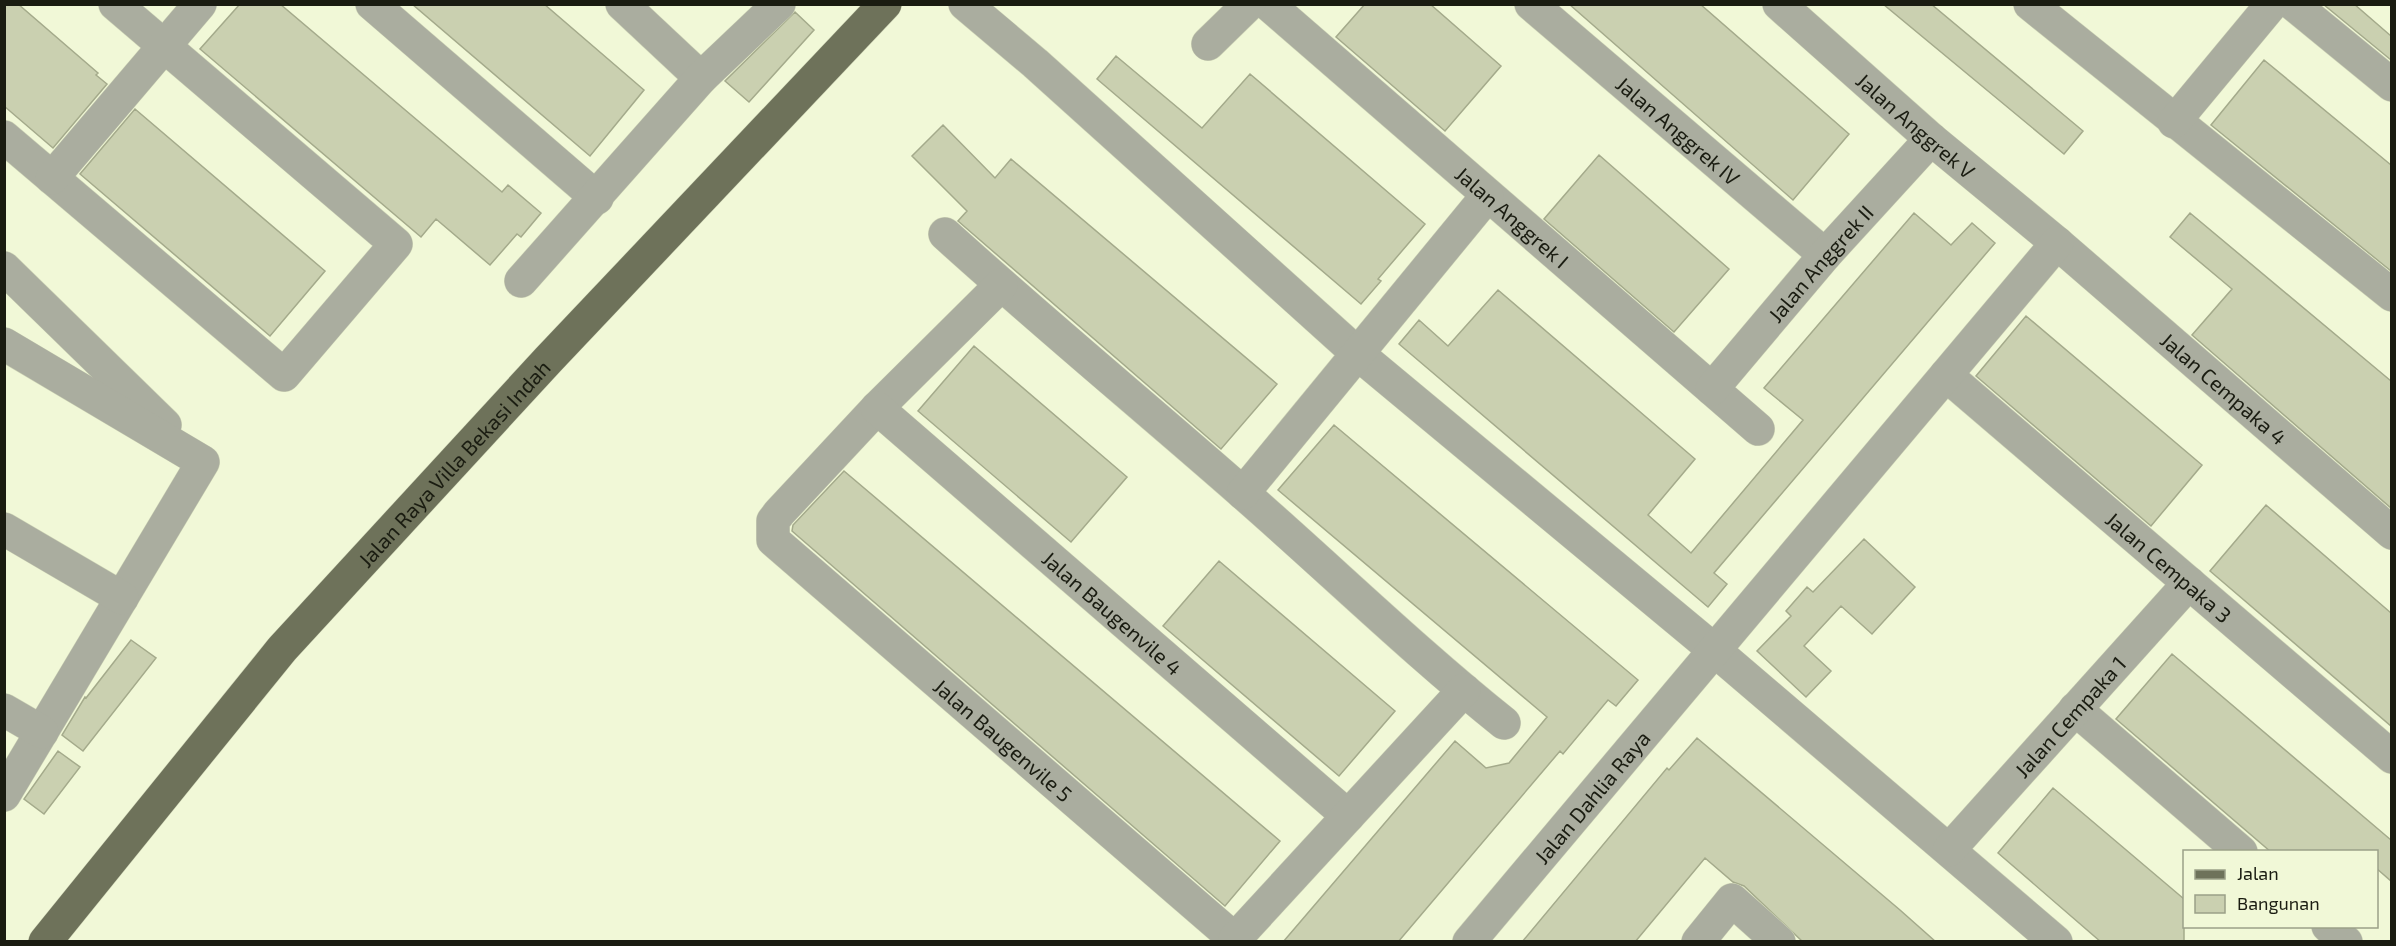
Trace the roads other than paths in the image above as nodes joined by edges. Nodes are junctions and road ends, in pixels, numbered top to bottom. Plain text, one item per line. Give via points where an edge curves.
1 (115, 4) edge
2 (200, 4) edge
3 (372, 4) edge
4 (622, 4) edge
5 (779, 4) edge
6 (885, 4) edge
7 (965, 4) edge
8 (1249, 4) edge
9 (1269, 4) edge
10 (1531, 4) edge
11 (1779, 4) edge
12 (2030, 4) edge
13 (2272, 4) edge
14 (2293, 4) edge
15 (1208, 44) dead end
16 (164, 46) junction
17 (701, 78) junction
18 (2391, 85) edge
19 (2174, 122) junction
20 (4, 137) edge
21 (1930, 139) junction
22 (52, 178) junction
23 (1487, 196) junction
24 (597, 198) junction
25 (945, 234) dead end
26 (2057, 243) junction
27 (1825, 255) junction
28 (4, 268) edge
29 (521, 281) dead end
30 (1001, 285) junction
31 (2391, 295) edge
32 (4, 344) edge
33 (1358, 354) junction
34 (1946, 375) junction
35 (1712, 389) junction
36 (877, 408) junction
37 (1758, 429) dead end
38 (203, 462) junction
39 (1244, 493) junction
40 (4, 529) edge
41 (2391, 532) edge
42 (2189, 583) junction
43 (122, 598) junction
44 (1713, 649) junction
45 (1464, 690) junction
46 (2075, 709) junction
47 (4, 710) edge
48 (1504, 723) dead end
49 (42, 732) junction
50 (2391, 757) edge
51 (4, 795) edge
52 (1348, 816) junction
53 (1949, 850) junction
54 (2239, 850) edge
55 (2329, 928) edge
56 (1237, 940) edge
57 (2050, 940) edge
58 (45, 942) edge
59 (1469, 942) edge
60 (1698, 942) edge
61 (1779, 942) edge
62 (2346, 942) edge

1 - 16 street
2 - 16 street
3 - 24 street
4 - 17 street
5 - 17 street
6 - 58 main road, Jalan Raya Villa Bekasi Indah via 548,360 282,649
7 - 33 street
8 - 15 street
9 - 23 street, Jalan Anggrek I
10 - 27 street, Jalan Anggrek IV
11 - 21 street, Jalan Anggrek V
12 - 19 street
13 - 19 street
14 - 18 street
16 - 22 street
16 - 22 street via 396,244 284,375
17 - 24 street
19 - 31 street
20 - 22 street
21 - 26 street, Jalan Anggrek V
21 - 27 street, Jalan Anggrek II
23 - 33 street
23 - 35 street, Jalan Anggrek I
24 - 29 street
25 - 30 street
26 - 34 street, Jalan Dahlia Raya
26 - 41 street, Jalan Cempaka 4
27 - 35 street, Jalan Anggrek II
28 - 38 street
30 - 36 street
30 - 39 street
32 - 38 street
33 - 39 street
33 - 44 street
34 - 42 street, Jalan Cempaka 3
34 - 44 street, Jalan Dahlia Raya
35 - 37 street, Jalan Anggrek I
36 - 52 street, Jalan Baugenvile 4
36 - 56 street, Jalan Baugenvile 5 via 779,513 773,521 772,540
38 - 43 street
39 - 45 street
40 - 43 street
42 - 46 street, Jalan Cempaka 1
42 - 50 street, Jalan Cempaka 3
43 - 49 street
44 - 53 street
44 - 59 street, Jalan Dahlia Raya
45 - 48 street
45 - 52 street
46 - 53 street, Jalan Cempaka 1
46 - 54 street
47 - 49 street
49 - 51 street
52 - 56 street
53 - 57 street
55 - 62 street
60 - 61 street via 1732,900

